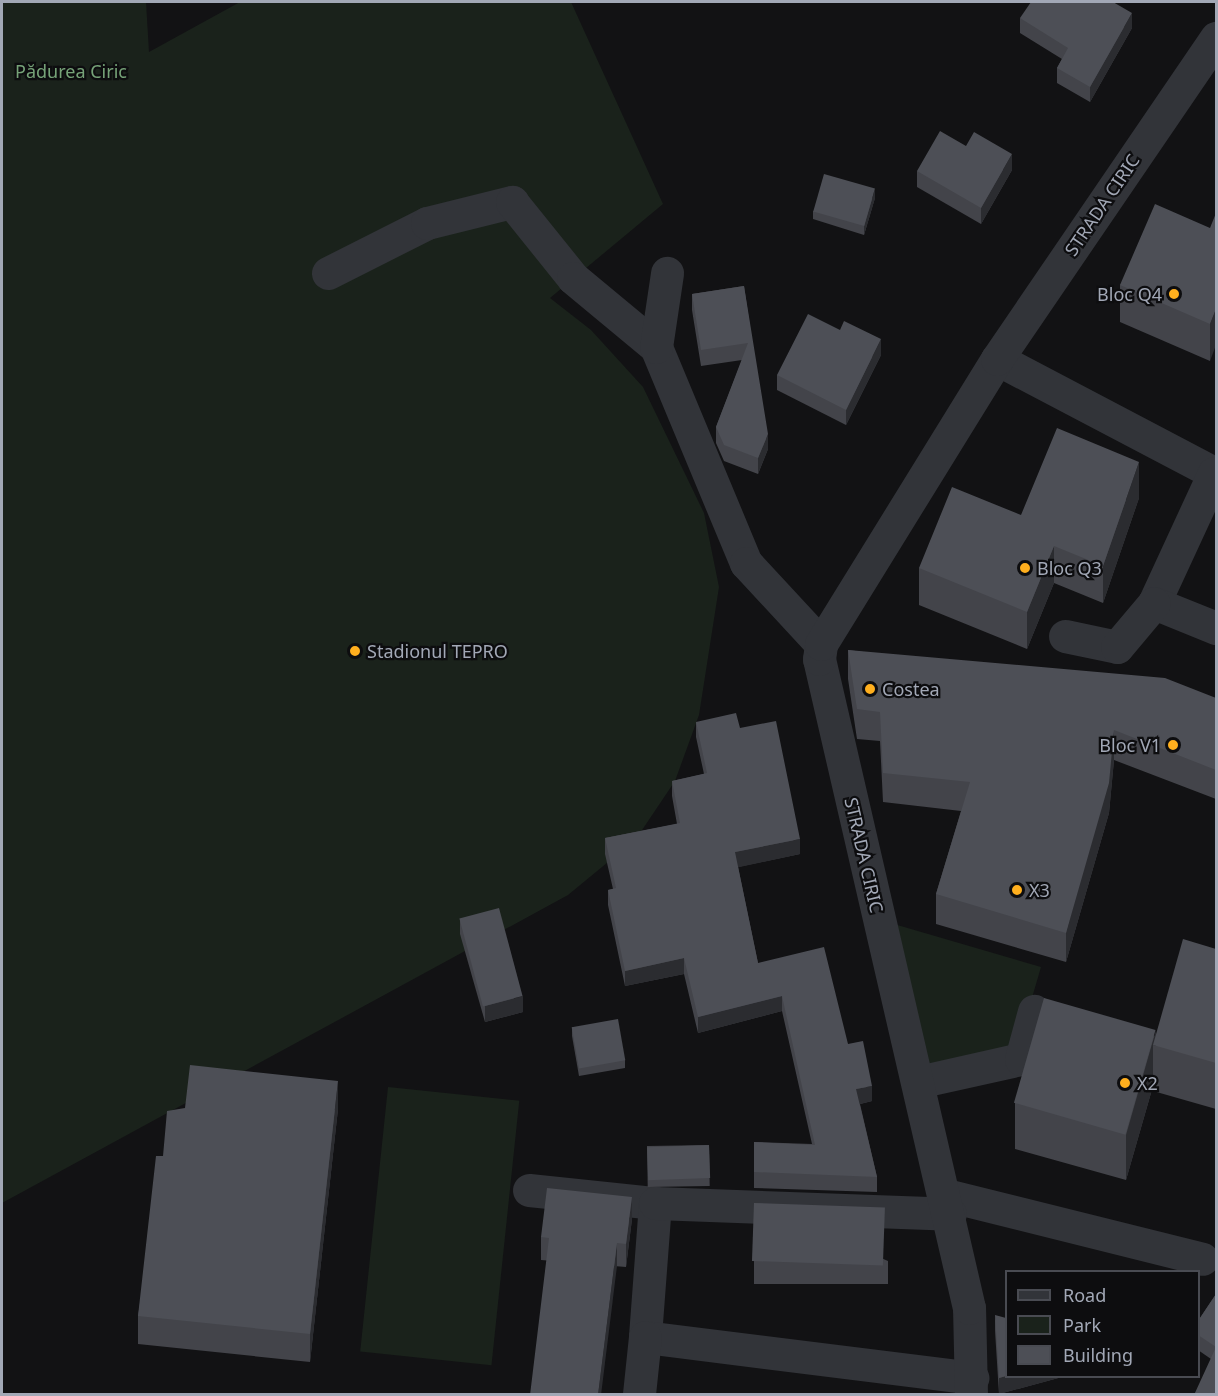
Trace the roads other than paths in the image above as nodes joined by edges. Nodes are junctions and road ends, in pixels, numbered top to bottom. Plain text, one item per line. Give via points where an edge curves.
1 (1213, 49) edge
2 (328, 273) dead end
3 (667, 273) dead end
4 (656, 347) junction
5 (997, 359) junction
6 (1215, 470) edge
7 (1154, 603) junction
8 (1216, 628) edge
9 (1065, 636) dead end
10 (821, 644) junction
11 (1034, 1011) dead end
12 (918, 1082) junction
13 (529, 1190) dead end
14 (655, 1203) junction
15 (948, 1204) junction
16 (1202, 1259) dead end
17 (645, 1337) junction
18 (971, 1386) edge
19 (639, 1395) edge

1 - 5 street, STRADA CIRIC
2 - 4 street via 427,223 512,202 573,278
3 - 4 street
4 - 10 street via 746,563
5 - 6 street
5 - 10 street, STRADA CIRIC
6 - 7 street
7 - 8 street
7 - 9 street via 1118,647
10 - 12 street, STRADA CIRIC via 820,666
11 - 12 street via 1021,1059
12 - 15 street, STRADA CIRIC
13 - 14 street
14 - 15 street
14 - 17 street
15 - 16 street
15 - 18 street, STRADA CIRIC via 969,1308
17 - 18 street
17 - 19 street

